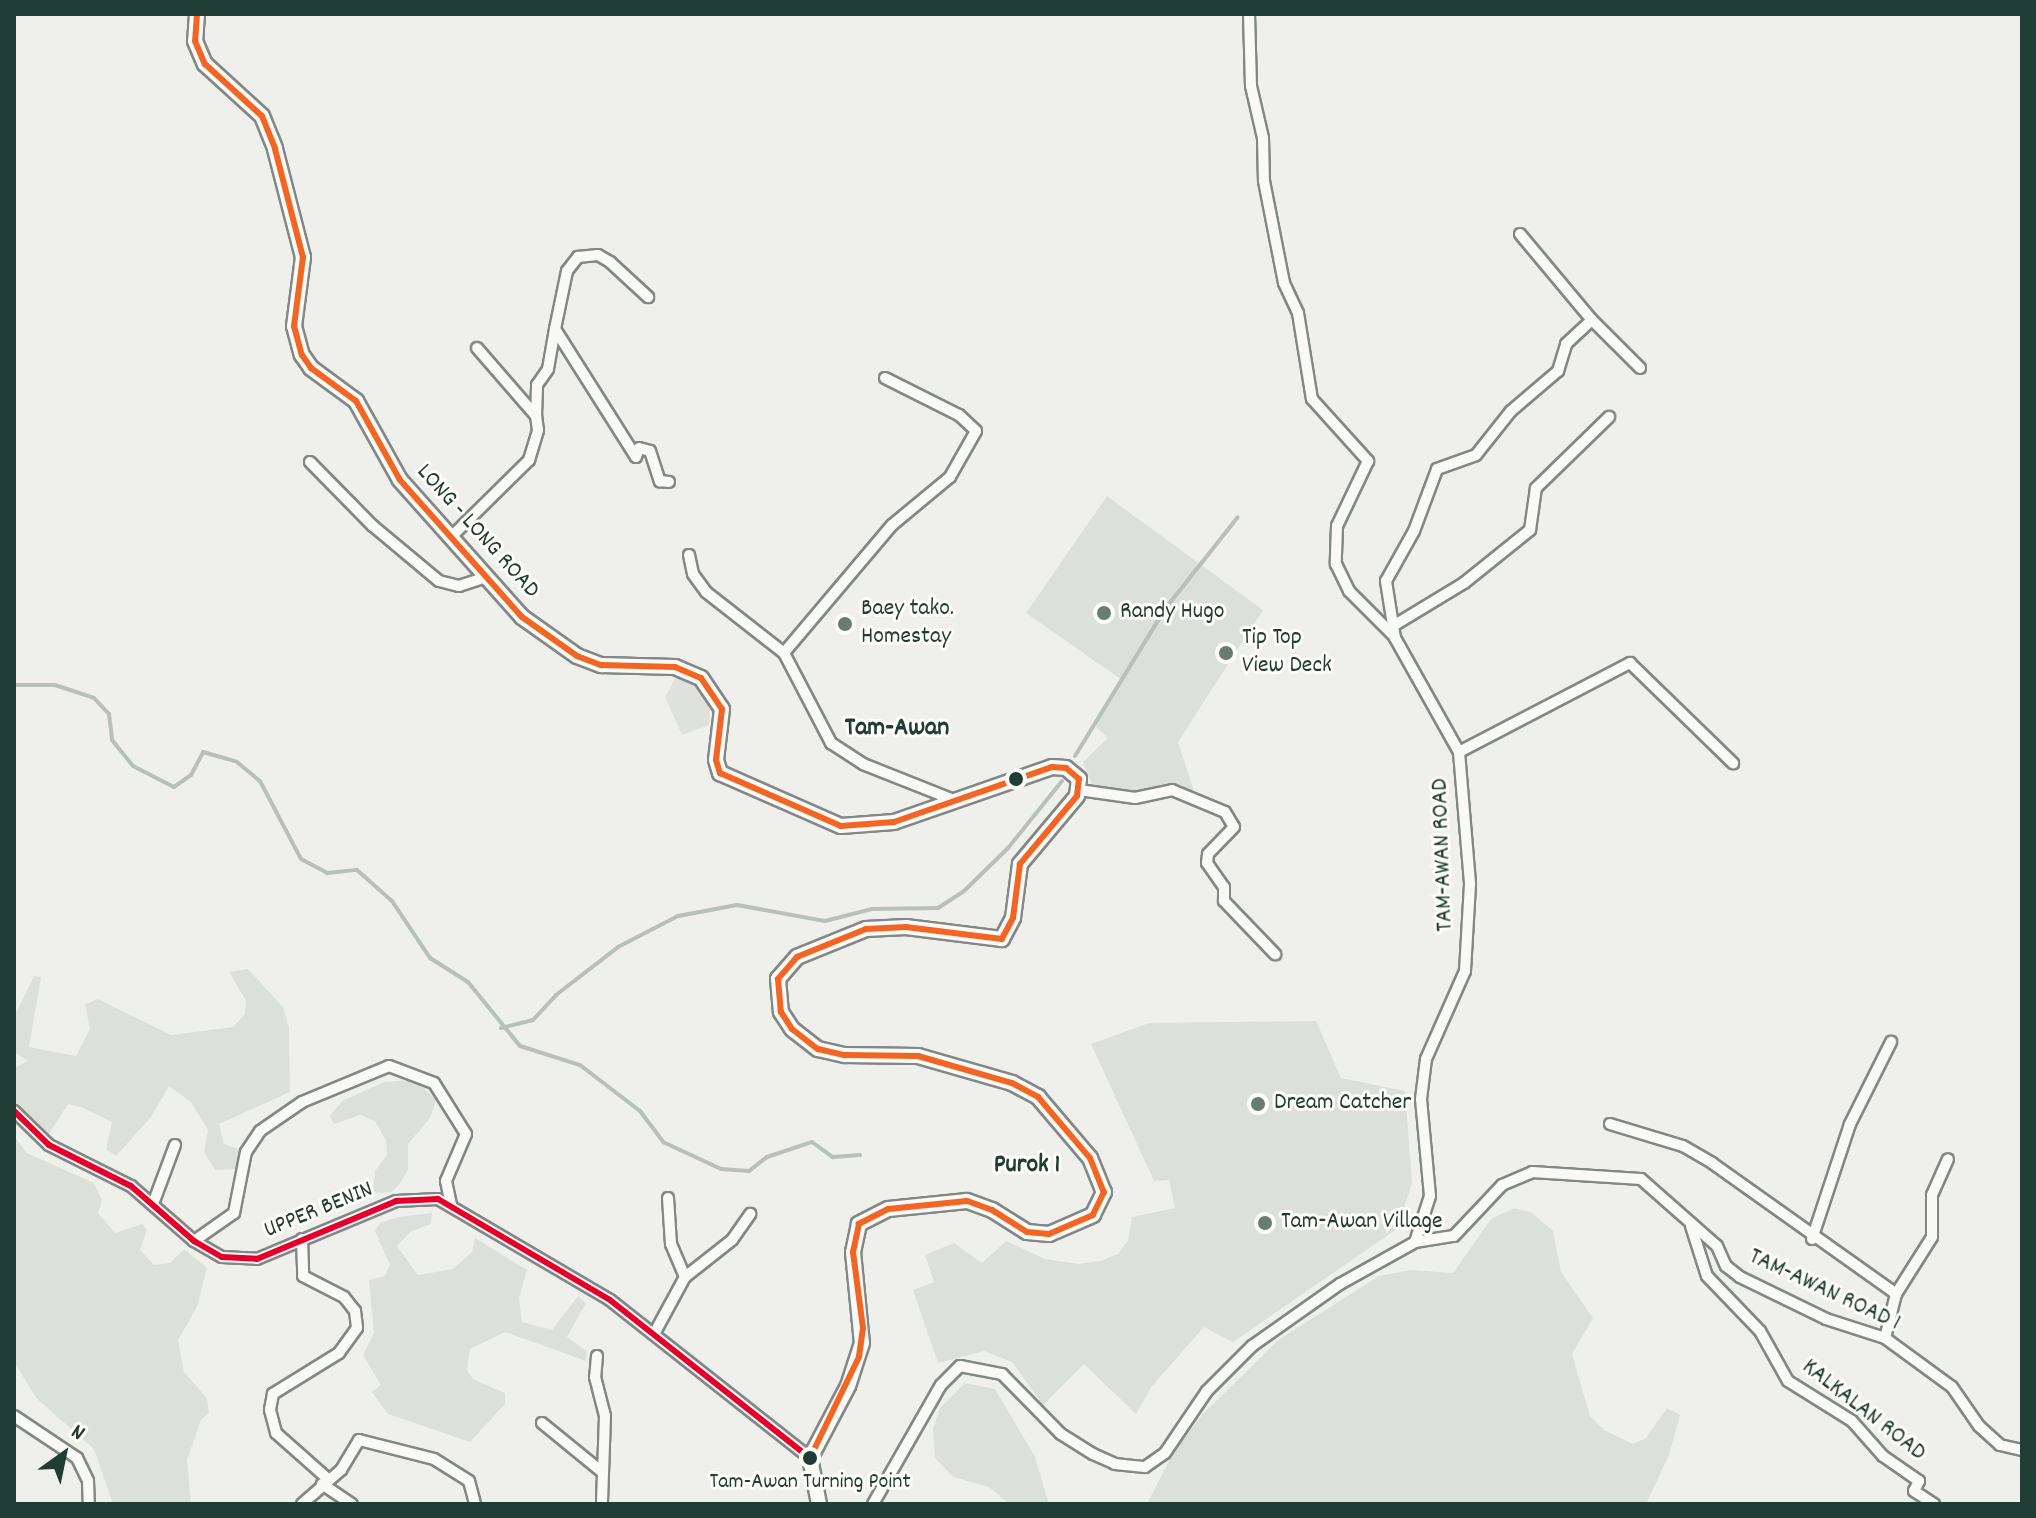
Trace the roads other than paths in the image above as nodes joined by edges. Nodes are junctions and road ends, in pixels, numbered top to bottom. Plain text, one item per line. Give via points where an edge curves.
1 (197, 14) edge
2 (1249, 14) edge
3 (1520, 234) dead end
4 (648, 297) dead end
5 (1592, 320) junction
6 (555, 329) junction
7 (477, 348) dead end
8 (1640, 368) dead end
9 (885, 378) dead end
10 (536, 416) junction
11 (1609, 417) dead end
12 (310, 462) dead end
13 (669, 482) dead end
14 (451, 537) junction
15 (689, 555) dead end
16 (486, 577) junction
17 (1394, 632) junction
18 (784, 653) junction
19 (1459, 752) junction
20 (1733, 763) dead end
21 (1079, 790) junction
22 (954, 800) junction
23 (1275, 954) dead end
24 (1891, 1042) dead end
25 (14, 1111) edge
26 (1610, 1124) dead end
27 (175, 1145) dead end
28 (1948, 1159) dead end
29 (668, 1198) dead end
30 (153, 1204) junction
31 (451, 1205) junction
32 (750, 1214) dead end
33 (1690, 1224) junction
34 (302, 1239) junction
35 (1812, 1239) junction
36 (194, 1241) junction
37 (1415, 1242) junction
38 (685, 1277) junction
39 (1896, 1294) junction
40 (654, 1334) junction
41 (1885, 1338) junction
42 (597, 1356) dead end
43 (14, 1416) edge
44 (542, 1423) dead end
45 (2022, 1450) edge
46 (810, 1458) junction
47 (602, 1472) junction
48 (325, 1482) junction
49 (89, 1504) edge
50 (302, 1504) edge
51 (352, 1504) edge
52 (475, 1504) edge
53 (602, 1504) edge
54 (819, 1504) edge
55 (873, 1504) edge
56 (1934, 1504) edge

1 - 14 main road, LONG - LONG ROAD via 198,53 212,75 262,116 275,149 303,257 294,326 302,355 311,368 356,401 400,480
2 - 17 street via 1264,181 1284,283 1298,313 1312,399 1368,461 1337,526 1336,564 1349,591
3 - 5 street
4 - 6 street via 598,255 578,257 567,271
5 - 8 street
5 - 17 street, TAM-AWAN ROAD via 1566,344 1558,371 1511,411 1476,455 1437,469 1414,531 1386,581
6 - 10 street via 548,369 537,385
6 - 13 street via 636,457 639,448 650,451 660,481
7 - 10 street
9 - 18 street via 959,415 976,431 950,477 892,525
10 - 14 street via 529,460
11 - 17 street via 1536,488 1530,530
12 - 16 street via 439,581 459,586
14 - 16 main road, LONG - LONG ROAD
15 - 18 street via 693,574 706,592
16 - 22 main road, LONG - LONG ROAD via 522,617 577,656 619,668 675,667 707,682 723,716 717,766 733,783 851,828 894,822
17 - 19 street, TAM-AWAN ROAD
18 - 22 street via 831,743 863,764
19 - 20 street via 1630,663
19 - 37 street, TAM-AWAN ROAD via 1470,883 1467,956 1426,1059 1421,1099 1430,1196
21 - 22 main road, LONG - LONG ROAD via 1077,775 1052,767
21 - 23 street via 1135,798 1172,790 1225,812 1234,827 1208,854 1207,863 1224,887 1224,901
21 - 46 main road via 1020,864 1013,918 1000,940 880,927 808,950 778,979 781,1012 792,1029 818,1049 845,1055 918,1056 1012,1083 1038,1097 1090,1158 1104,1192 1093,1215 1049,1234 1027,1232 967,1201 888,1209 859,1224 853,1252 863,1328 859,1357
24 - 35 street via 1850,1124
25 - 30 street, UPPER BENIN via 38,1137
26 - 35 street via 1683,1146
27 - 30 street
28 - 39 street via 1932,1195 1932,1237
29 - 38 street via 671,1244
30 - 36 street, UPPER BENIN
31 - 34 street, UPPER BENIN via 427,1197 396,1201
31 - 36 street via 446,1181 466,1134 434,1083 389,1066 302,1102 260,1131 246,1152 234,1213
31 - 40 street, UPPER BENIN via 610,1300
32 - 38 street via 732,1240
33 - 37 street, TAM-AWAN ROAD 1 via 1641,1179 1627,1174 1532,1172 1502,1185 1454,1236
33 - 41 street, TAM-AWAN ROAD 1 via 1740,1277 1826,1319
33 - 56 street, KALKALAN ROAD via 1707,1276 1760,1331 1788,1381 1852,1421 1883,1456 1919,1481 1914,1491
34 - 36 street, UPPER BENIN via 257,1259 240,1260 222,1257
34 - 48 street via 303,1276 344,1297 355,1311 357,1328 339,1353 273,1394 270,1410 276,1433
35 - 39 street
37 - 55 street, TAM-AWAN ROAD 1 via 1340,1284 1252,1346 1207,1391 1165,1453 1145,1467 1115,1464 1093,1454 1061,1434 1002,1374 960,1366 941,1385
38 - 40 street
39 - 41 street
40 - 46 street, UPPER BENIN
41 - 45 street, TAM-AWAN ROAD 1 via 1952,1387 1979,1426 2000,1445
42 - 47 street via 595,1377 605,1416
43 - 49 street via 77,1458 88,1481
44 - 47 street
46 - 54 main road
47 - 53 street
48 - 50 street
48 - 51 street
48 - 52 street via 341,1470 359,1440 434,1459 469,1481

